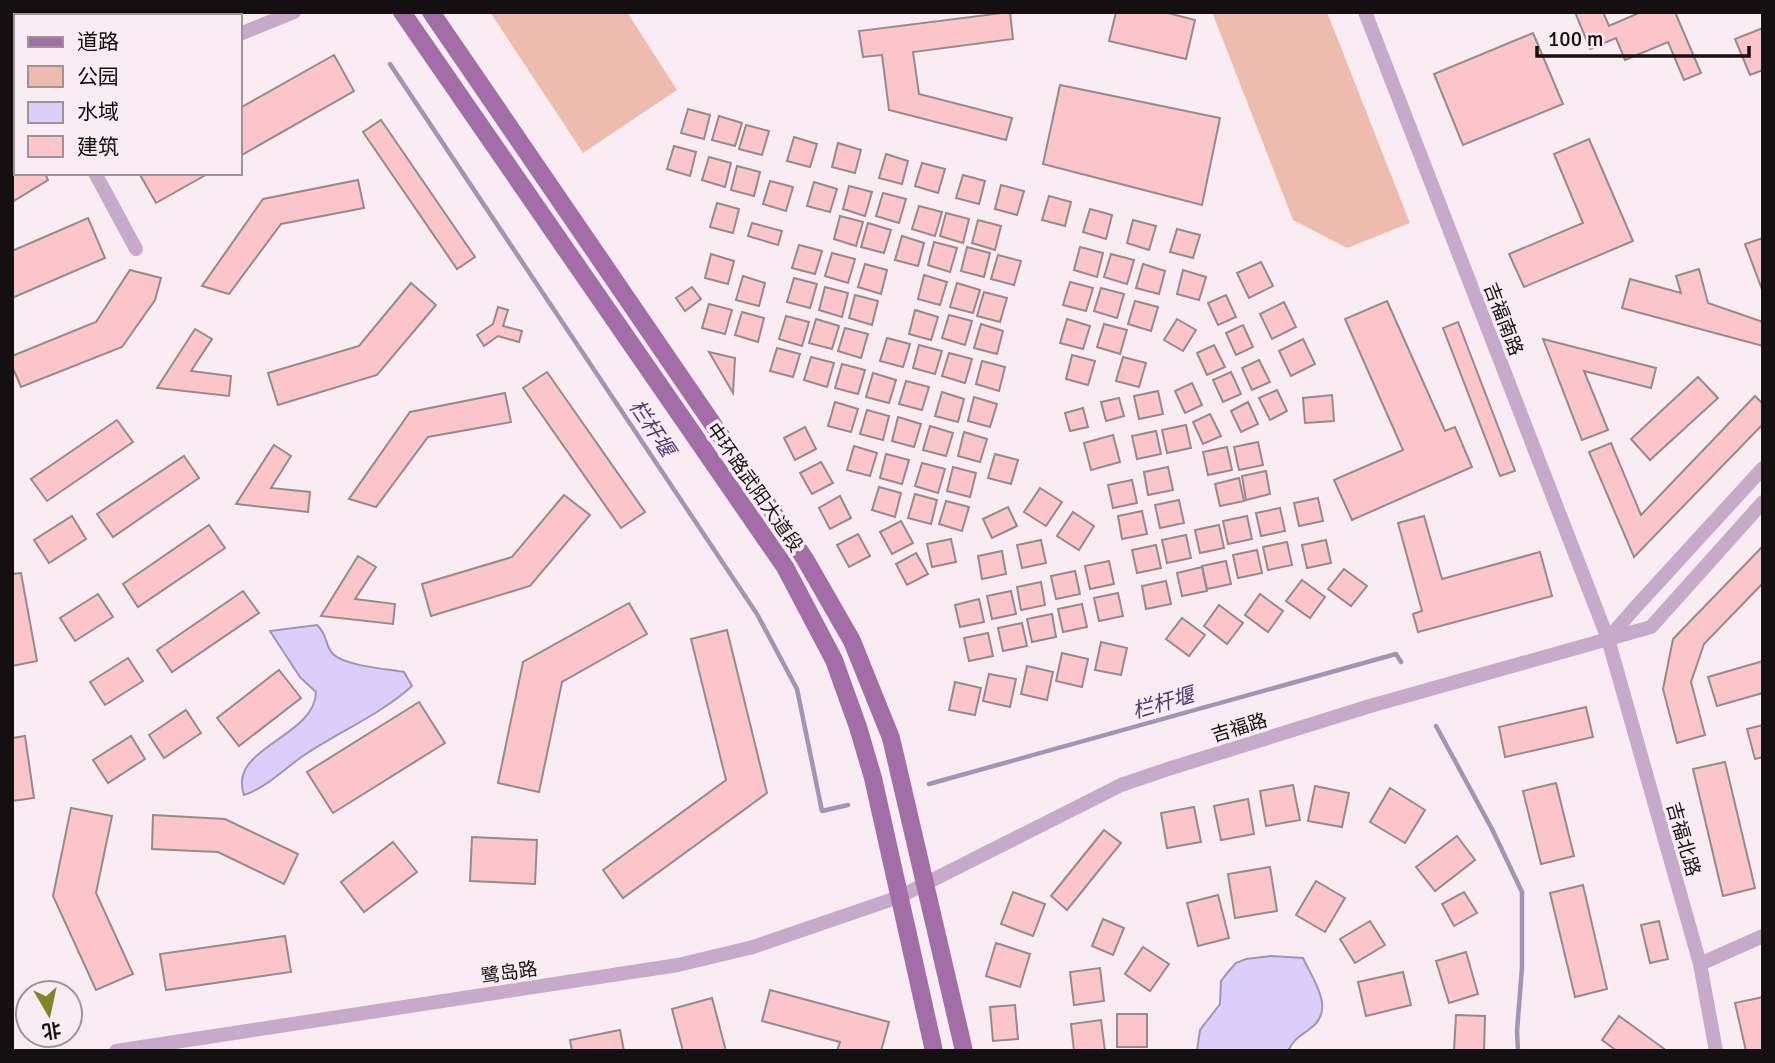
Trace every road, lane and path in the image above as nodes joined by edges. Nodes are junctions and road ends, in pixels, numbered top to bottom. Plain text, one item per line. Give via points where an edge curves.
1 (294, 12) edge
2 (402, 12) edge
3 (431, 12) edge
4 (1365, 12) edge
5 (242, 33) edge
6 (96, 175) edge
7 (136, 249) dead end
8 (1763, 468) edge
9 (1763, 502) edge
10 (1608, 639) junction
11 (926, 883) junction
12 (899, 897) junction
13 (1763, 936) edge
14 (1700, 964) junction
15 (116, 1051) edge
16 (934, 1051) edge
17 (964, 1051) edge
18 (1716, 1051) edge

1 - 5 street
2 - 12 main road, 中环路武阳大道段 via 785,567 834,660 858,727
3 - 11 main road, 中环路武阳大道段 via 804,559 852,641 891,738
4 - 10 street, 吉福南路
6 - 7 street
8 - 10 street
9 - 10 street, 吉福路 via 1651,627
10 - 11 street, 吉福路 via 1370,706 1121,785
10 - 14 street, 吉福北路
11 - 12 street, 吉福路
11 - 17 main road, 中环路武阳大道段
12 - 15 street, 鹭岛路 via 754,947 678,965
12 - 16 main road, 中环路武阳大道段
13 - 14 street
14 - 18 street, 吉福北路

